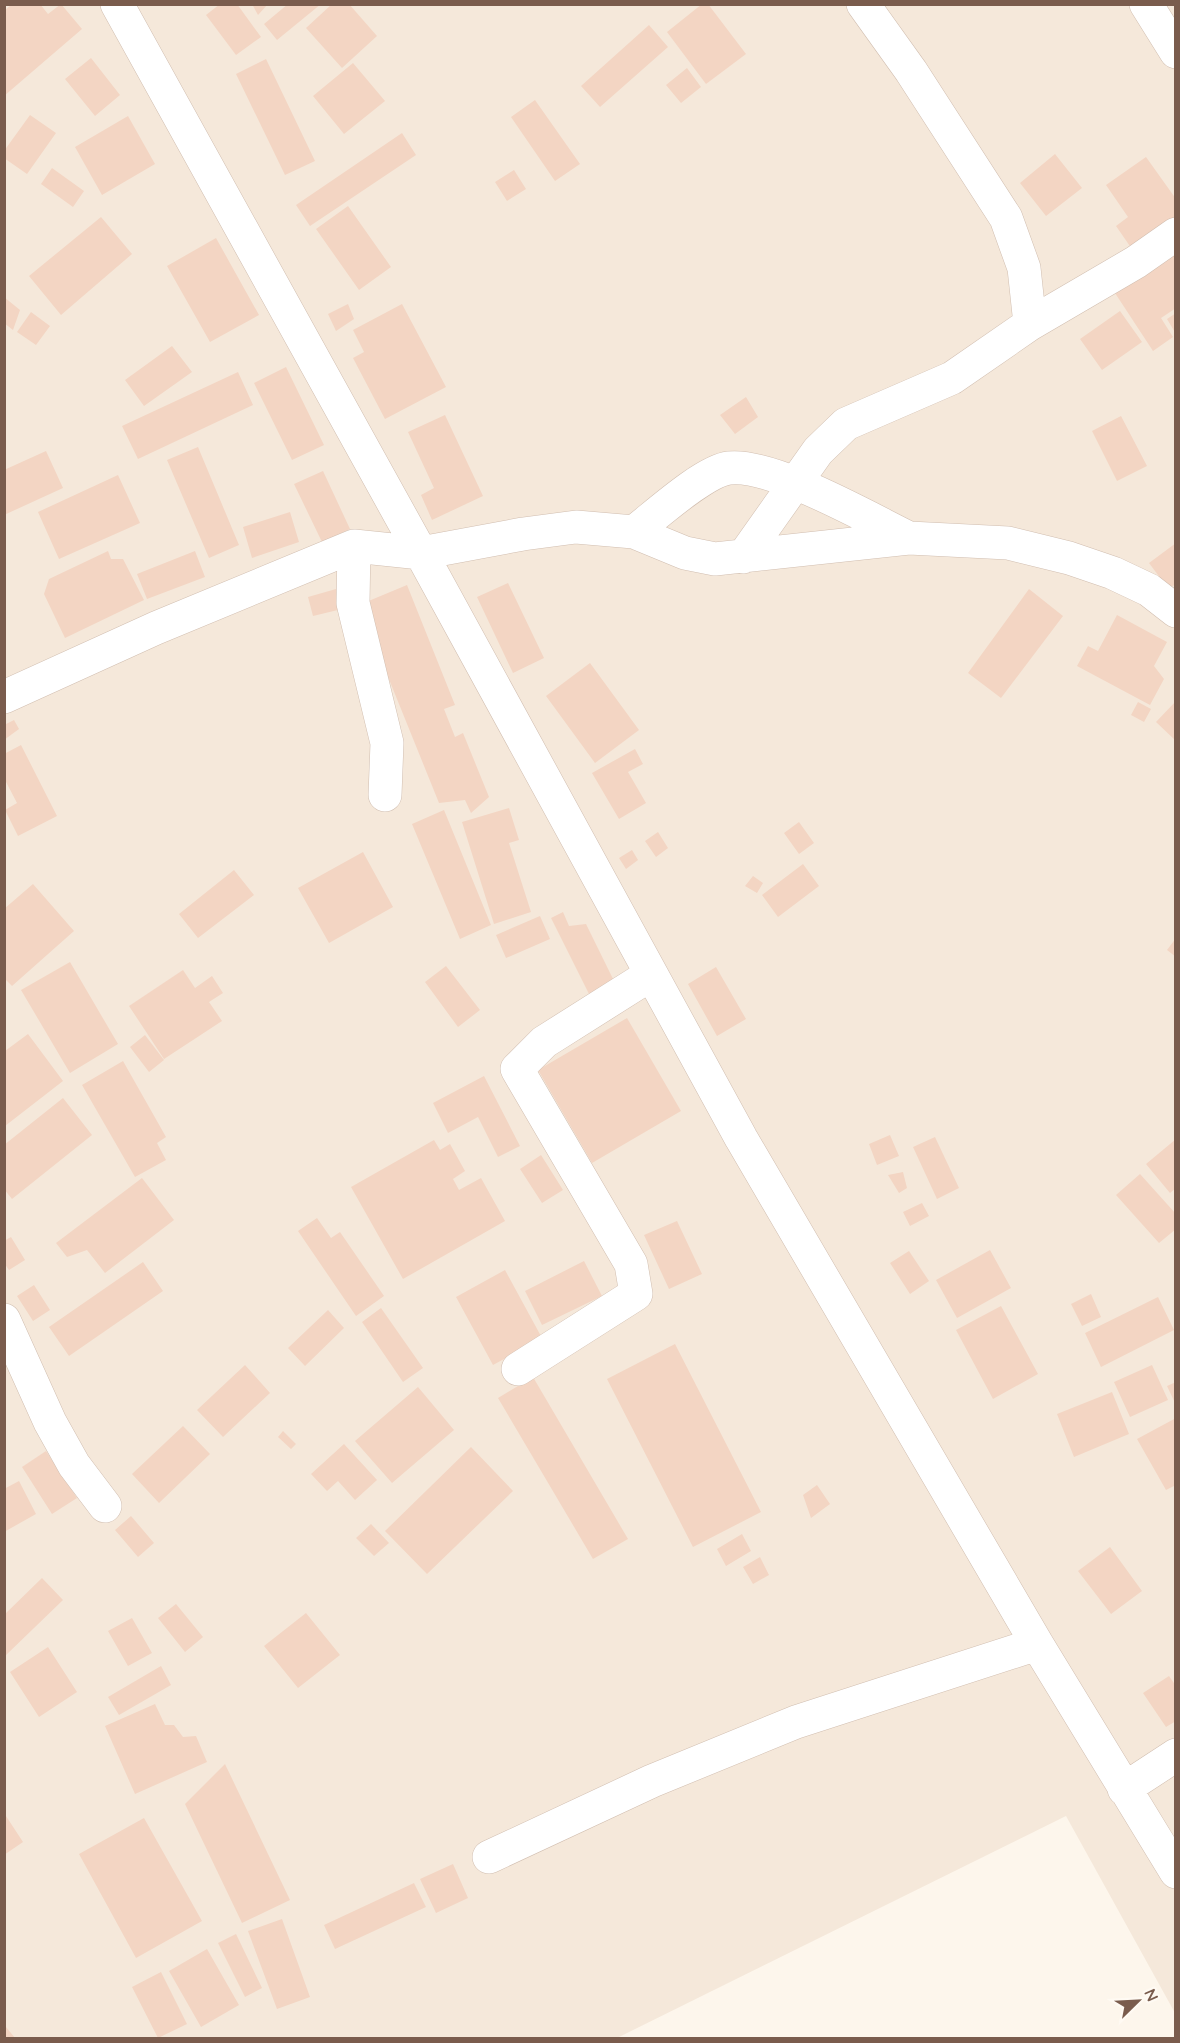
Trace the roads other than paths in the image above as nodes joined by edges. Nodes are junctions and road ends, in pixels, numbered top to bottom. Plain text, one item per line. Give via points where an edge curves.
1 (117, 4) edge
2 (863, 4) edge
3 (1146, 4) edge
4 (1176, 52) edge
5 (1176, 234) edge
6 (1030, 324) junction
7 (796, 483) junction
8 (634, 532) junction
9 (909, 538) junction
10 (354, 546) junction
11 (421, 553) junction
12 (743, 556) junction
13 (1176, 611) edge
14 (4, 697) edge
15 (385, 795) dead end
16 (650, 975) junction
17 (4, 1320) edge
18 (519, 1369) dead end
19 (105, 1506) dead end
20 (1037, 1644) junction
21 (1176, 1755) edge
22 (1124, 1789) junction
23 (489, 1857) dead end
24 (1176, 1872) edge

1 - 11 street
2 - 6 street via 1006,218 1024,268
3 - 4 street
5 - 6 street
6 - 7 street via 952,378 846,424 818,451
7 - 8 street via 762,471 728,468 697,482
7 - 9 street
7 - 12 street
8 - 11 street via 576,526
8 - 12 street via 685,553 715,559
9 - 12 street
9 - 13 street via 1008,543 1069,558 1149,590
10 - 11 street
10 - 14 street via 156,628
10 - 15 street via 353,603 387,743
11 - 16 street
16 - 18 street via 544,1042 517,1069 632,1264 636,1294
16 - 20 street
17 - 19 street via 50,1422 74,1465
20 - 22 street
20 - 23 street via 796,1722 652,1780
21 - 22 street
22 - 24 street

